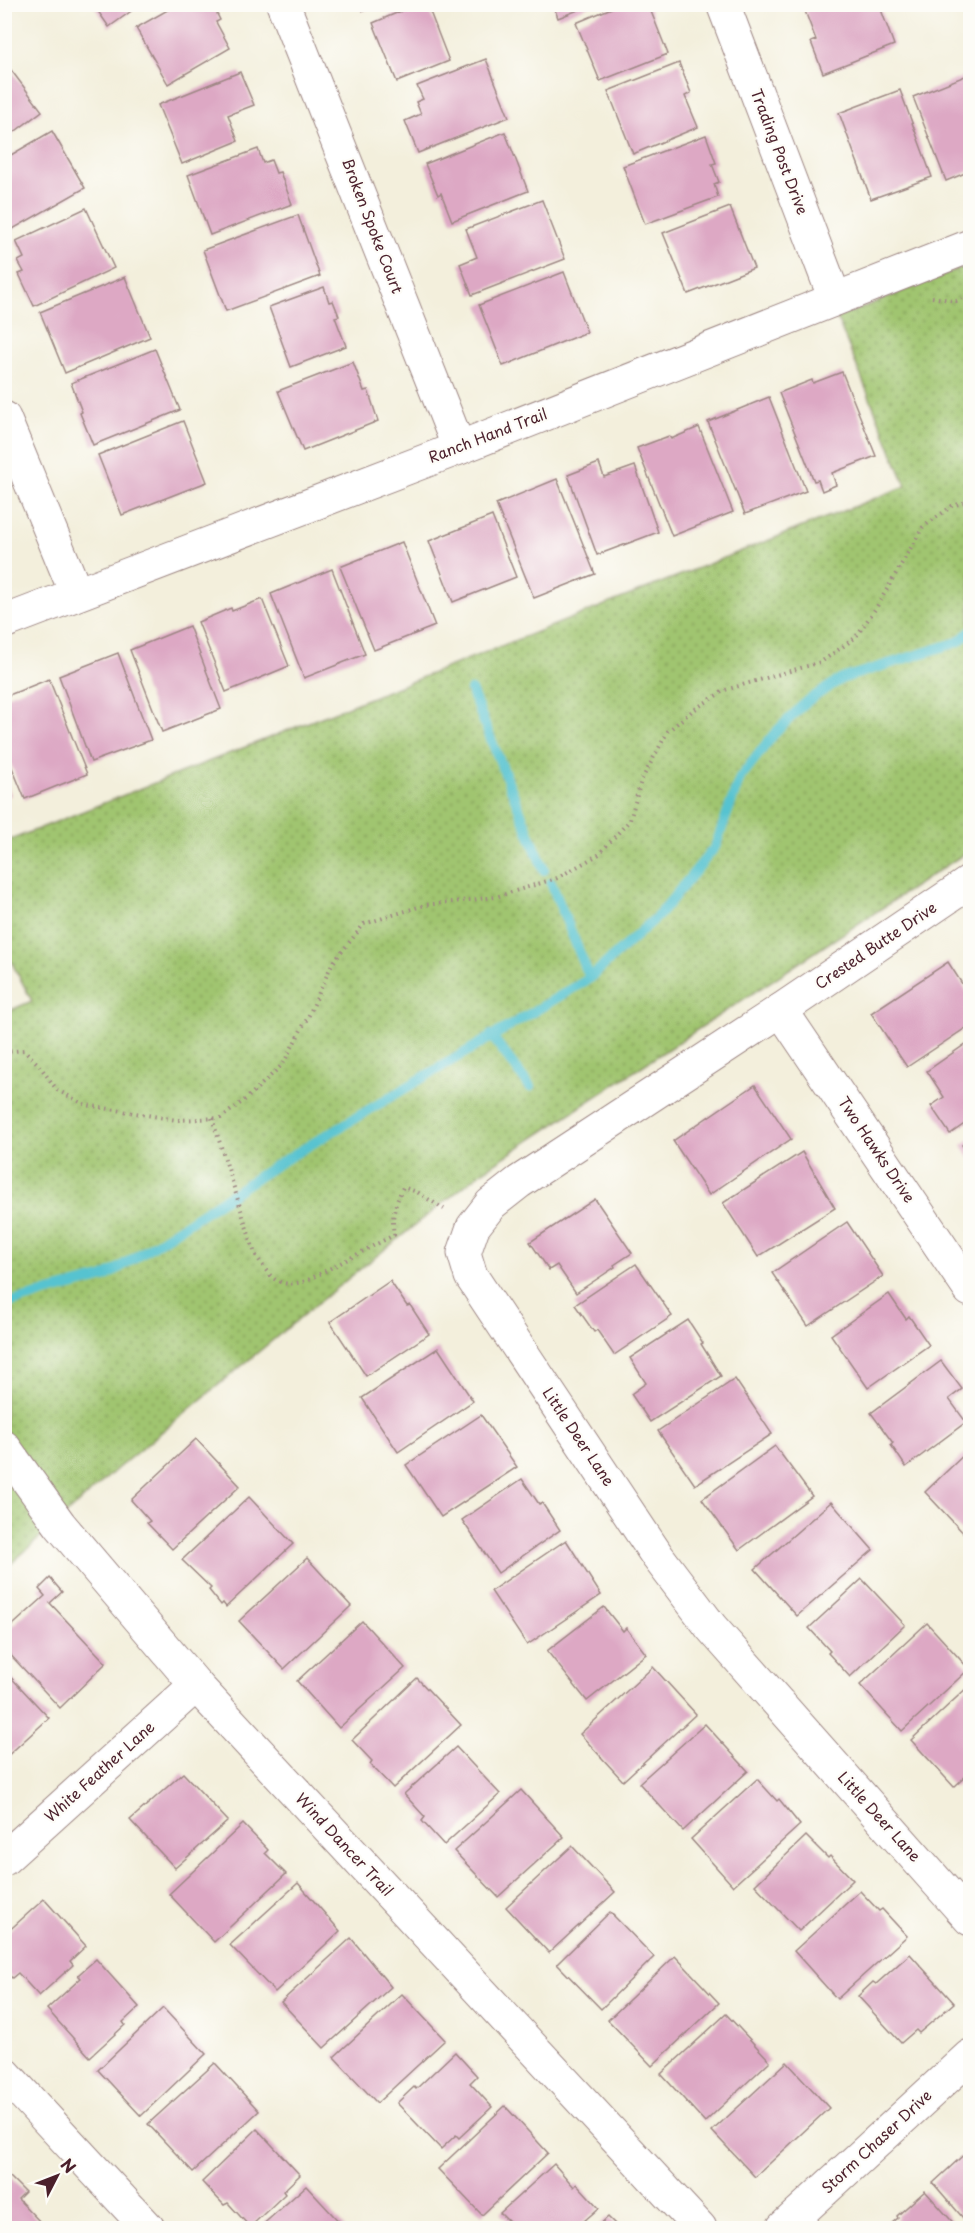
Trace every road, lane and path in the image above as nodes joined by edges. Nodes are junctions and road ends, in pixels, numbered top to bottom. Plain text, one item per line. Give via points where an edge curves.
1 (283, 4) edge
2 (723, 4) edge
3 (970, 246) edge
4 (835, 299) junction
5 (4, 418) edge
6 (459, 448) junction
7 (970, 501) edge
8 (76, 593) junction
9 (4, 622) edge
10 (970, 882) edge
11 (781, 1010) junction
12 (4, 1052) edge
13 (212, 1118) junction
14 (473, 1227) junction
15 (970, 1290) edge
16 (4, 1447) edge
17 (196, 1685) junction
18 (4, 1858) edge
19 (970, 1919) edge
20 (970, 2056) edge
21 (4, 2073) edge
22 (148, 2229) edge
23 (700, 2229) edge
24 (783, 2229) edge

1 - 6 street, Broken Spoke Court
2 - 4 street, Trading Post Drive
3 - 4 street, Ranch Hand Trail
4 - 6 street, Ranch Hand Trail
5 - 8 street
6 - 8 street, Ranch Hand Trail
7 - 13 path via 952,506 923,527 855,638 821,662 725,690 668,731 641,781 630,820 597,855 556,878 496,897 425,905 364,924 332,964 283,1064 221,1118
8 - 9 street, Ranch Hand Trail
10 - 11 street, Crested Butte Drive
11 - 14 street, Little Deer Lane via 519,1182 491,1204
11 - 15 street, Two Hawks Drive
12 - 13 path via 24,1050 57,1090 86,1105 177,1120
13 - 14 path via 255,1254 279,1283 306,1281 394,1235 391,1220 404,1187
14 - 19 street, Little Deer Lane via 464,1253 471,1276 658,1557 711,1627
16 - 17 street, Wind Dancer Trail via 60,1526
17 - 18 street, White Feather Lane
17 - 23 street, Wind Dancer Trail
20 - 24 street, Storm Chaser Drive
21 - 22 street

